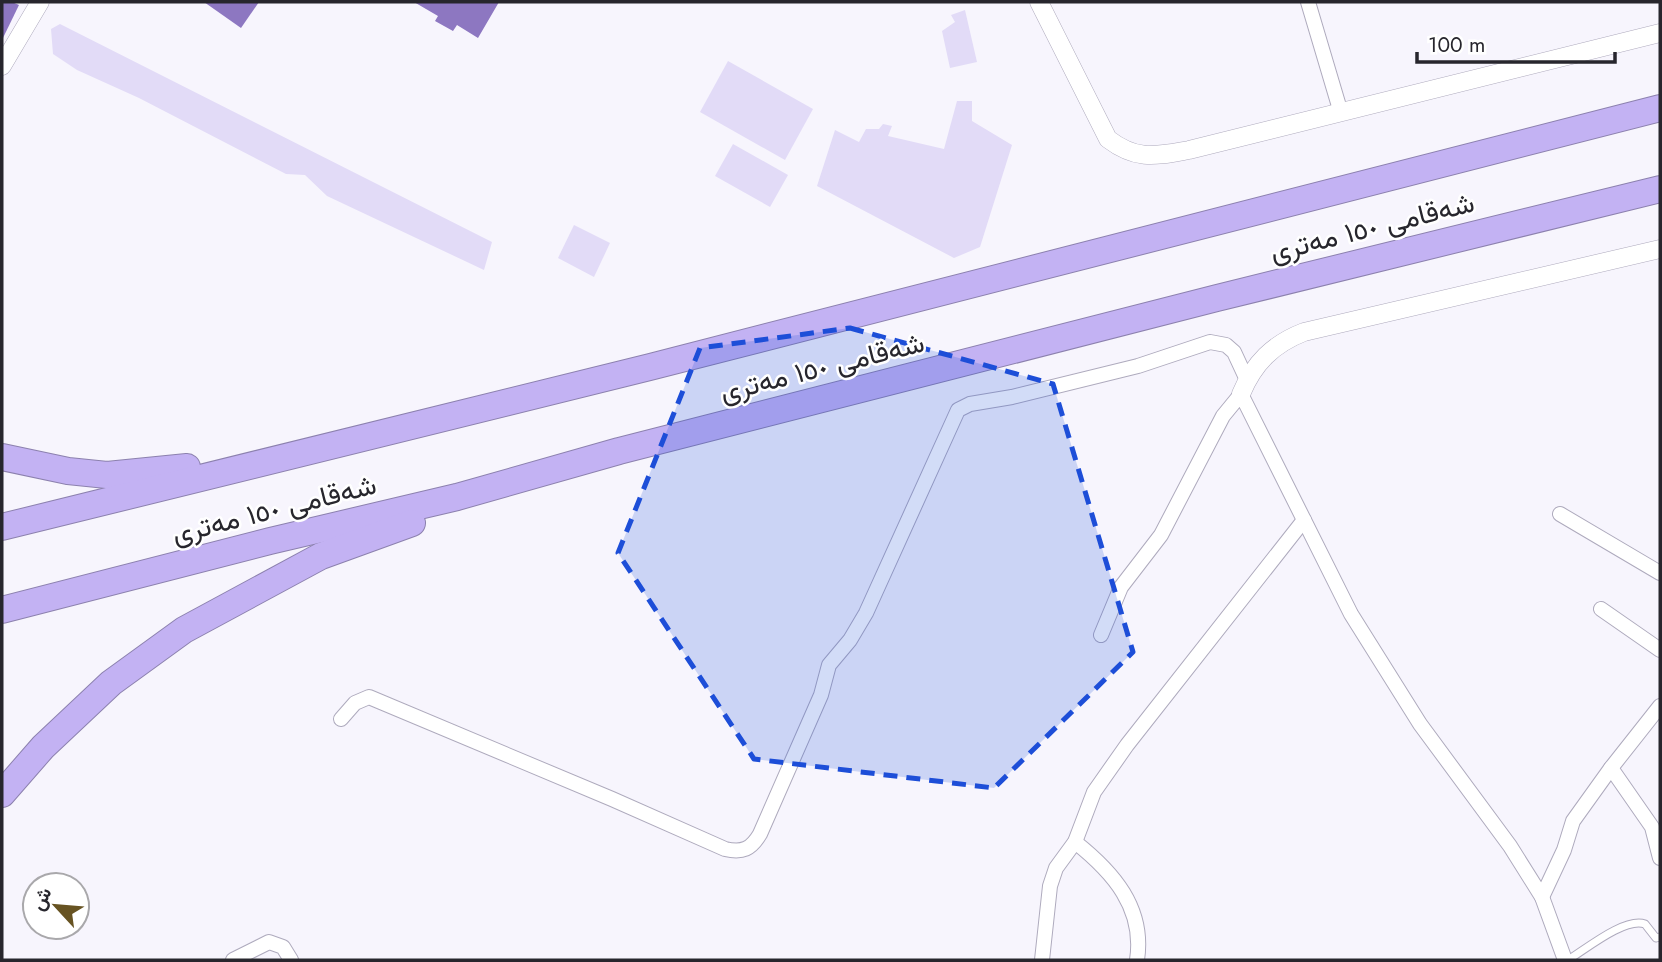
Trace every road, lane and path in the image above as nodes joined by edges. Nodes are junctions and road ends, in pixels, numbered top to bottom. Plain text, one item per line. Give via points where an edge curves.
1 (40, 2) edge
2 (1039, 2) edge
3 (1308, 2) edge
4 (1660, 33) edge
5 (2, 66) edge
6 (1660, 108) edge
7 (1341, 113) junction
8 (1660, 189) edge
9 (1660, 249) edge
10 (1244, 387) junction
11 (619, 451) junction
12 (2, 457) edge
13 (269, 460) junction
14 (1560, 514) dead end
15 (1304, 520) junction
16 (2, 527) edge
17 (1660, 573) edge
18 (1601, 609) dead end
19 (2, 610) edge
20 (1101, 635) dead end
21 (1660, 650) edge
22 (1660, 706) edge
23 (341, 719) dead end
24 (1611, 768) junction
25 (2, 794) edge
26 (1074, 842) junction
27 (1659, 849) edge
28 (1542, 897) junction
29 (1660, 937) edge
30 (233, 960) edge
31 (291, 960) edge
32 (1042, 960) edge
33 (1137, 960) edge
34 (1567, 960) edge

1 - 5 street
2 - 7 street via 1098,123 1123,151 1142,156 1170,153
3 - 7 street
4 - 7 street
6 - 13 highway, شەقامی ١٥٠ مەتری
8 - 11 highway, شەقامی ١٥٠ مەتری
9 - 10 street via 1304,332 1265,355
10 - 15 street
10 - 20 street via 1223,416 1161,535 1121,587
10 - 23 street via 1234,352 1210,342 1138,366 958,410 866,613 829,665 821,695 760,834 747,850 725,849 369,697 355,703
11 - 19 highway, شەقامی ١٥٠ مەتری via 457,497
11 - 25 highway via 517,490 366,538 281,575 184,630 120,676 43,747
12 - 13 highway via 107,475
13 - 16 highway, شەقامی ١٥٠ مەتری
14 - 17 street
15 - 26 street via 1094,792
15 - 28 street via 1351,614 1420,724
18 - 21 street
22 - 24 street
24 - 27 street via 1652,827
24 - 28 street via 1573,821
26 - 32 street via 1050,886
26 - 33 street via 1118,883 1138,929
28 - 34 street
29 - 34 lane via 1652,935 1646,924 1626,924
30 - 31 street via 269,942 283,947

